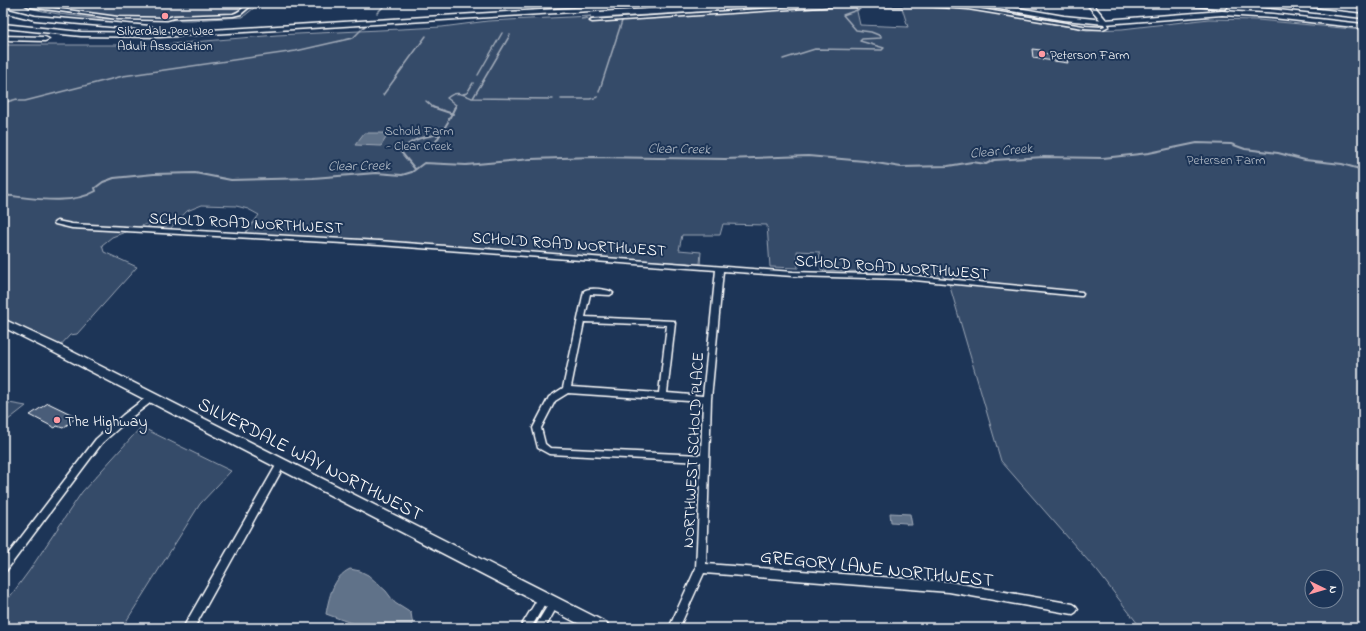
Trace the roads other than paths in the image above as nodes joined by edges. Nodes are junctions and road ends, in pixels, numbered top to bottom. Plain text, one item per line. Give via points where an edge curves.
1 (28, 3) edge
2 (252, 3) edge
3 (577, 3) edge
4 (690, 3) edge
5 (977, 3) edge
6 (1089, 3) edge
7 (1187, 3) edge
8 (1248, 3) edge
9 (1283, 3) edge
10 (14, 4) dead end
11 (3, 10) edge
12 (1363, 15) edge
13 (3, 18) edge
14 (70, 20) junction
15 (592, 21) dead end
16 (1105, 22) junction
17 (1363, 24) edge
18 (3, 26) edge
19 (160, 28) junction
20 (144, 35) junction
21 (3, 38) edge
22 (57, 223) dead end
23 (720, 268) junction
24 (610, 293) dead end
25 (1080, 294) dead end
26 (583, 319) junction
27 (3, 323) edge
28 (567, 390) junction
29 (663, 396) junction
30 (151, 398) junction
31 (707, 399) junction
32 (705, 459) junction
33 (281, 464) junction
34 (3, 568) edge
35 (701, 568) junction
36 (549, 600) junction
37 (1073, 609) dead end
38 (188, 628) edge
39 (525, 628) edge
40 (539, 628) edge
41 (602, 628) edge
42 (674, 628) edge

1 - 2 street via 30,6 118,18 167,20 174,17 233,15 240,13
3 - 19 highway
4 - 20 highway
5 - 16 highway via 1064,18
6 - 16 main road
7 - 17 highway
8 - 12 highway
9 - 12 highway
10 - 14 highway via 29,14
11 - 14 highway via 35,18
13 - 19 highway via 77,28
14 - 19 highway
15 - 16 street via 829,6 905,4 963,7 1083,27 1103,28 1107,26
16 - 17 highway via 1222,13
18 - 20 highway via 73,34
20 - 21 highway via 123,38
22 - 23 street, SCHOLD ROAD NORTHWEST
23 - 25 street, SCHOLD ROAD NORTHWEST via 816,275 904,277
23 - 31 street, NORTHWEST SCHOLD PLACE
24 - 26 street via 587,291
26 - 28 street
26 - 29 street via 671,323
27 - 30 main road, SILVERDALE WAY NORTHWEST
28 - 29 street
28 - 32 street via 552,399 537,428 542,446 548,451
29 - 31 street
30 - 33 main road, SILVERDALE WAY NORTHWEST
30 - 34 street via 115,425 99,441
31 - 32 street, NORTHWEST SCHOLD PLACE
32 - 35 street, NORTHWEST SCHOLD PLACE
33 - 36 main road, SILVERDALE WAY NORTHWEST
33 - 38 street
35 - 37 street, GREGORY LANE NORTHWEST via 949,587
35 - 42 street, NORTHWEST SCHOLD PLACE
36 - 39 street
36 - 40 street
36 - 41 main road, SILVERDALE WAY NORTHWEST

